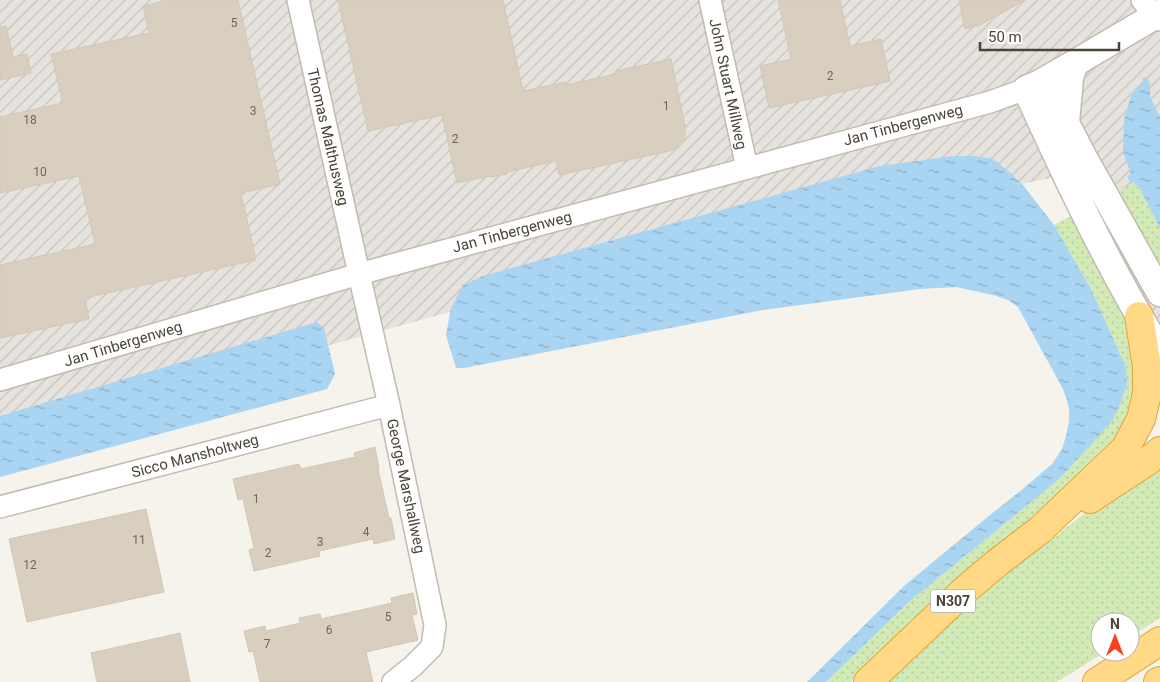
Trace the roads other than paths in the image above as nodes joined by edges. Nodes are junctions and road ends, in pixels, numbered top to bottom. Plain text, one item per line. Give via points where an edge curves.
1 (298, 0) edge
2 (710, 0) edge
3 (1154, 12) edge
4 (1075, 63) junction
5 (1032, 86) junction
6 (1066, 123) junction
7 (747, 168) junction
8 (359, 274) junction
9 (1160, 292) edge
10 (1139, 316) junction
11 (1160, 351) edge
12 (0, 380) edge
13 (390, 405) junction
14 (1160, 451) edge
15 (0, 507) edge
16 (1040, 530) junction
17 (1160, 641) edge
18 (393, 682) edge
19 (868, 682) edge
20 (1097, 682) edge

1 - 8 street, Thomas Malthusweg
2 - 7 street, John Stuart Millweg
3 - 4 street, Jan Tinbergenweg
4 - 5 street, Jan Tinbergenweg
4 - 6 street via 1070,78
5 - 6 street via 1042,92
5 - 7 street, Jan Tinbergenweg via 990,102
5 - 10 street via 1062,168
6 - 9 street
7 - 8 street, Jan Tinbergenweg
8 - 12 street, Jan Tinbergenweg
8 - 13 street, George Marshallweg
10 - 11 street
10 - 16 highway, N307 via 1148,380 1141,419 1125,449
13 - 15 street, Sicco Mansholtweg
13 - 18 street, George Marshallweg via 435,625 432,647
14 - 16 highway, N307
16 - 19 highway, N307 via 965,590
17 - 20 highway

